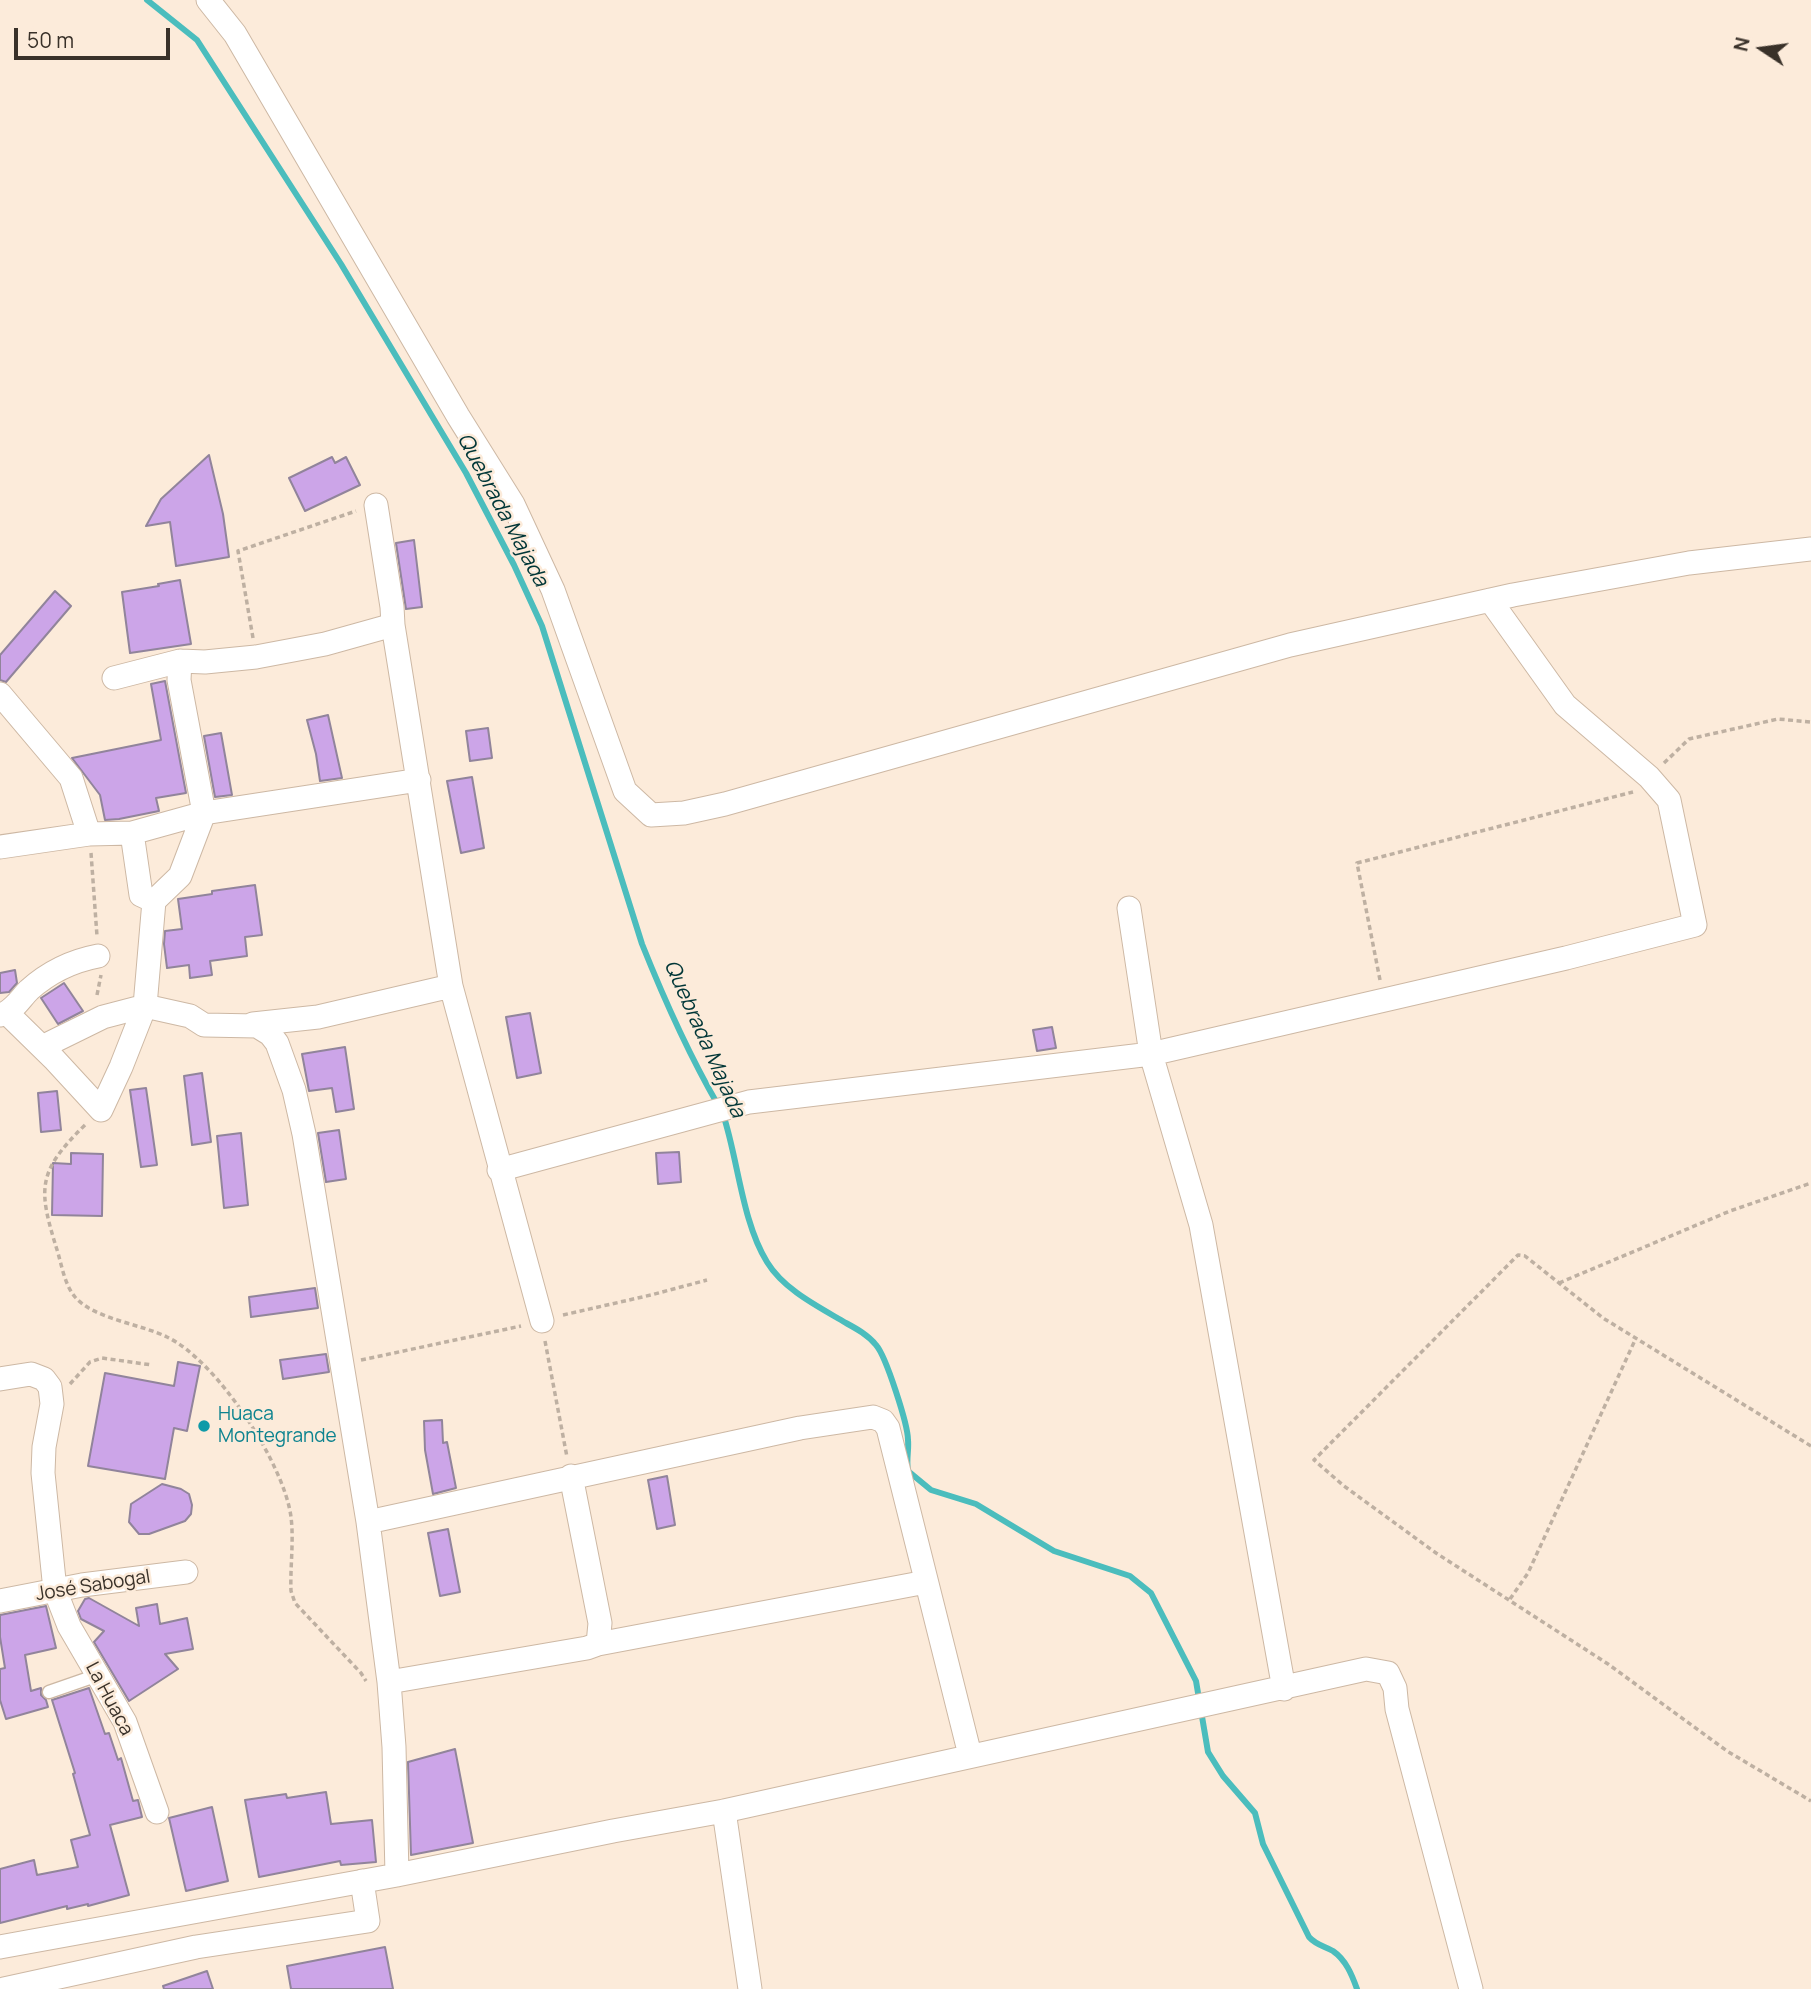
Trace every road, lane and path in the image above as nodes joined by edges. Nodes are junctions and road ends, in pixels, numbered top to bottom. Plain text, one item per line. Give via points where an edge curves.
1 (208, 0) edge
2 (376, 505) joint
3 (1811, 549) edge
4 (1490, 600) junction
5 (393, 625) junction
6 (256, 657) junction
7 (180, 662) junction
8 (114, 678) dead end
9 (0, 694) edge
10 (1811, 722) edge
11 (1649, 777) junction
12 (419, 780) junction
13 (204, 813) junction
14 (132, 833) junction
15 (89, 834) junction
16 (0, 847) edge
17 (154, 901) junction
18 (1129, 908) dead end
19 (98, 956) junction
20 (451, 986) junction
21 (1384, 1000) junction
22 (145, 1006) junction
23 (4, 1014) edge
24 (94, 1021) junction
25 (250, 1024) junction
26 (42, 1047) junction
27 (1152, 1054) junction
28 (101, 1110) junction
29 (499, 1170) junction
30 (1811, 1183) edge
31 (707, 1280) dead end
32 (1559, 1283) junction
33 (541, 1321) junction
34 (1636, 1338) junction
35 (152, 1365) dead end
36 (342, 1365) junction
37 (0, 1379) edge
38 (52, 1404) junction
39 (1811, 1446) edge
40 (571, 1476) junction
41 (368, 1521) junction
42 (186, 1572) dead end
43 (926, 1582) junction
44 (55, 1590) junction
45 (1510, 1600) junction
46 (0, 1601) edge
47 (598, 1644) junction
48 (97, 1675) junction
49 (379, 1683) junction
50 (1284, 1689) junction
51 (50, 1692) dead end
52 (970, 1755) junction
53 (1811, 1801) edge
54 (724, 1811) junction
55 (158, 1812) dead end
56 (397, 1875) junction
57 (362, 1881) junction
58 (0, 1947) edge
59 (4, 1989) edge
60 (750, 1989) edge
61 (1471, 1989) edge

1 - 4 street via 236,34 513,504 553,590 625,791 651,815 725,804 1290,645
2 - 5 street
2 - 6 path via 238,551
3 - 4 street via 1689,563
4 - 11 street via 1565,705
5 - 6 street
5 - 12 street
6 - 7 street
7 - 8 street
7 - 13 street via 179,680
9 - 15 street via 71,778
10 - 11 path via 1777,719 1689,739
11 - 21 path via 1632,792 1356,863
11 - 21 street via 1669,800 1695,925
12 - 13 street
12 - 20 street
13 - 14 street
13 - 17 street via 180,876
14 - 15 street
14 - 17 street via 141,895
15 - 16 street
15 - 19 path
17 - 22 street
18 - 27 street
19 - 23 street via 49,975
19 - 24 path via 101,977
20 - 25 street via 318,1017
20 - 29 street
21 - 27 street
22 - 24 street
22 - 25 street via 190,1016 204,1025
22 - 28 street
23 - 26 street
24 - 26 street
25 - 36 street via 275,1039 294,1090
26 - 28 street
27 - 29 street via 749,1102
27 - 50 street via 1201,1225
28 - 49 path via 55,1157 45,1189 46,1214 68,1286 85,1306 158,1333 204,1363 243,1414 276,1470 291,1516 295,1603 361,1672
29 - 33 street
30 - 32 path via 1730,1211
31 - 33 path
32 - 34 path
32 - 45 path via 1518,1255 1314,1460 1437,1553
33 - 36 path
33 - 40 path
34 - 39 path
34 - 45 path via 1528,1573
35 - 38 path via 108,1358 90,1362
36 - 41 street
37 - 38 street via 39,1376 48,1383
38 - 44 street, La Huaca via 42,1463
40 - 41 street
40 - 43 street via 873,1417 888,1428
40 - 47 street via 600,1623
41 - 49 street
42 - 44 street, José Sabogal
43 - 47 street
43 - 52 street
44 - 46 street, José Sabogal
44 - 48 street, La Huaca
45 - 53 path via 1727,1751
47 - 49 street
48 - 51 lane
48 - 55 street, La Huaca via 125,1723
49 - 56 street via 394,1747
50 - 52 street
50 - 61 street via 1366,1669 1388,1673
52 - 54 street
54 - 56 street
54 - 60 street
56 - 57 street
57 - 58 street
57 - 59 street via 368,1922 196,1947

